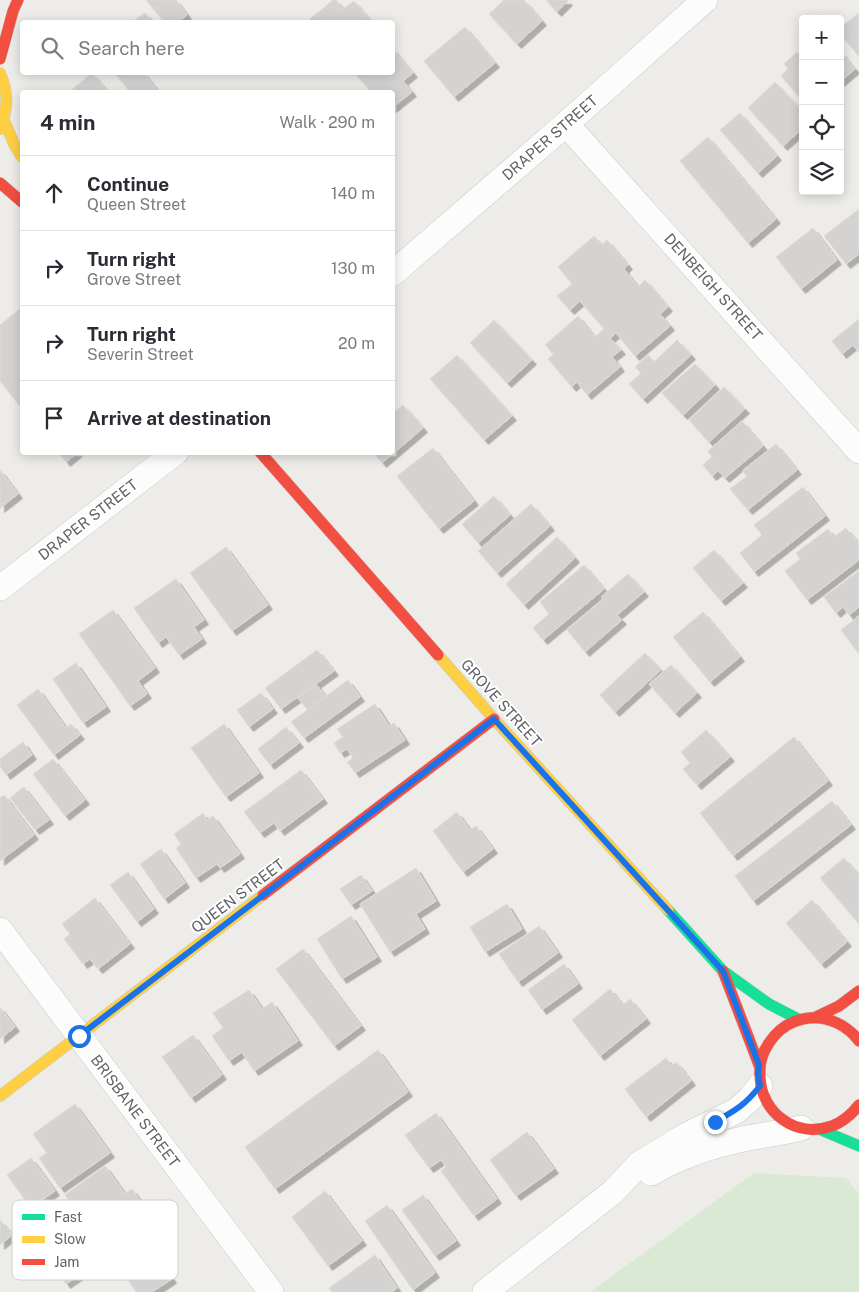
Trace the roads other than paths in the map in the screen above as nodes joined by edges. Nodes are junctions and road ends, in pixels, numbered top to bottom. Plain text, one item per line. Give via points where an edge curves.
1 (18, 0) edge
2 (705, 0) edge
3 (0, 59) edge
4 (0, 73) edge
5 (566, 124) junction
6 (2, 125) edge
7 (20, 154) edge
8 (0, 183) edge
9 (20, 200) edge
10 (395, 271) edge
11 (859, 451) edge
12 (172, 455) edge
13 (263, 455) edge
14 (0, 588) edge
15 (494, 719) junction
16 (0, 930) edge
17 (723, 971) junction
18 (859, 991) edge
19 (816, 1017) junction
20 (798, 1019) junction
21 (79, 1036) junction
22 (859, 1041) edge
23 (760, 1075) junction
24 (0, 1096) edge
25 (859, 1105) edge
26 (810, 1129) junction
27 (859, 1146) edge
28 (614, 1192) junction
29 (271, 1292) edge
30 (484, 1292) edge

1 - 3 street
2 - 5 street, DRAPER STREET
4 - 6 street via 7,96
5 - 10 street, DRAPER STREET
5 - 11 street, DENBEIGH STREET
6 - 7 street
8 - 9 street
12 - 14 street, DRAPER STREET
13 - 15 street, GROVE STREET
15 - 17 street, GROVE STREET
15 - 21 street, QUEEN STREET
16 - 21 street, BRISBANE STREET
17 - 20 street, GROVE STREET via 785,1014
17 - 23 street, GROVE STREET
18 - 19 street via 842,1006
19 - 20 street
19 - 22 street via 834,1021 850,1030
20 - 23 street via 782,1027 769,1040 761,1056
21 - 24 street, QUEEN STREET
21 - 29 street, BRISBANE STREET
23 - 26 street, GROVE STREET via 761,1092 770,1108 784,1121
23 - 28 street via 749,1100 736,1111 685,1136 639,1164
25 - 26 street via 853,1114 838,1124
26 - 27 street
26 - 28 street via 741,1140 694,1152
28 - 30 street

